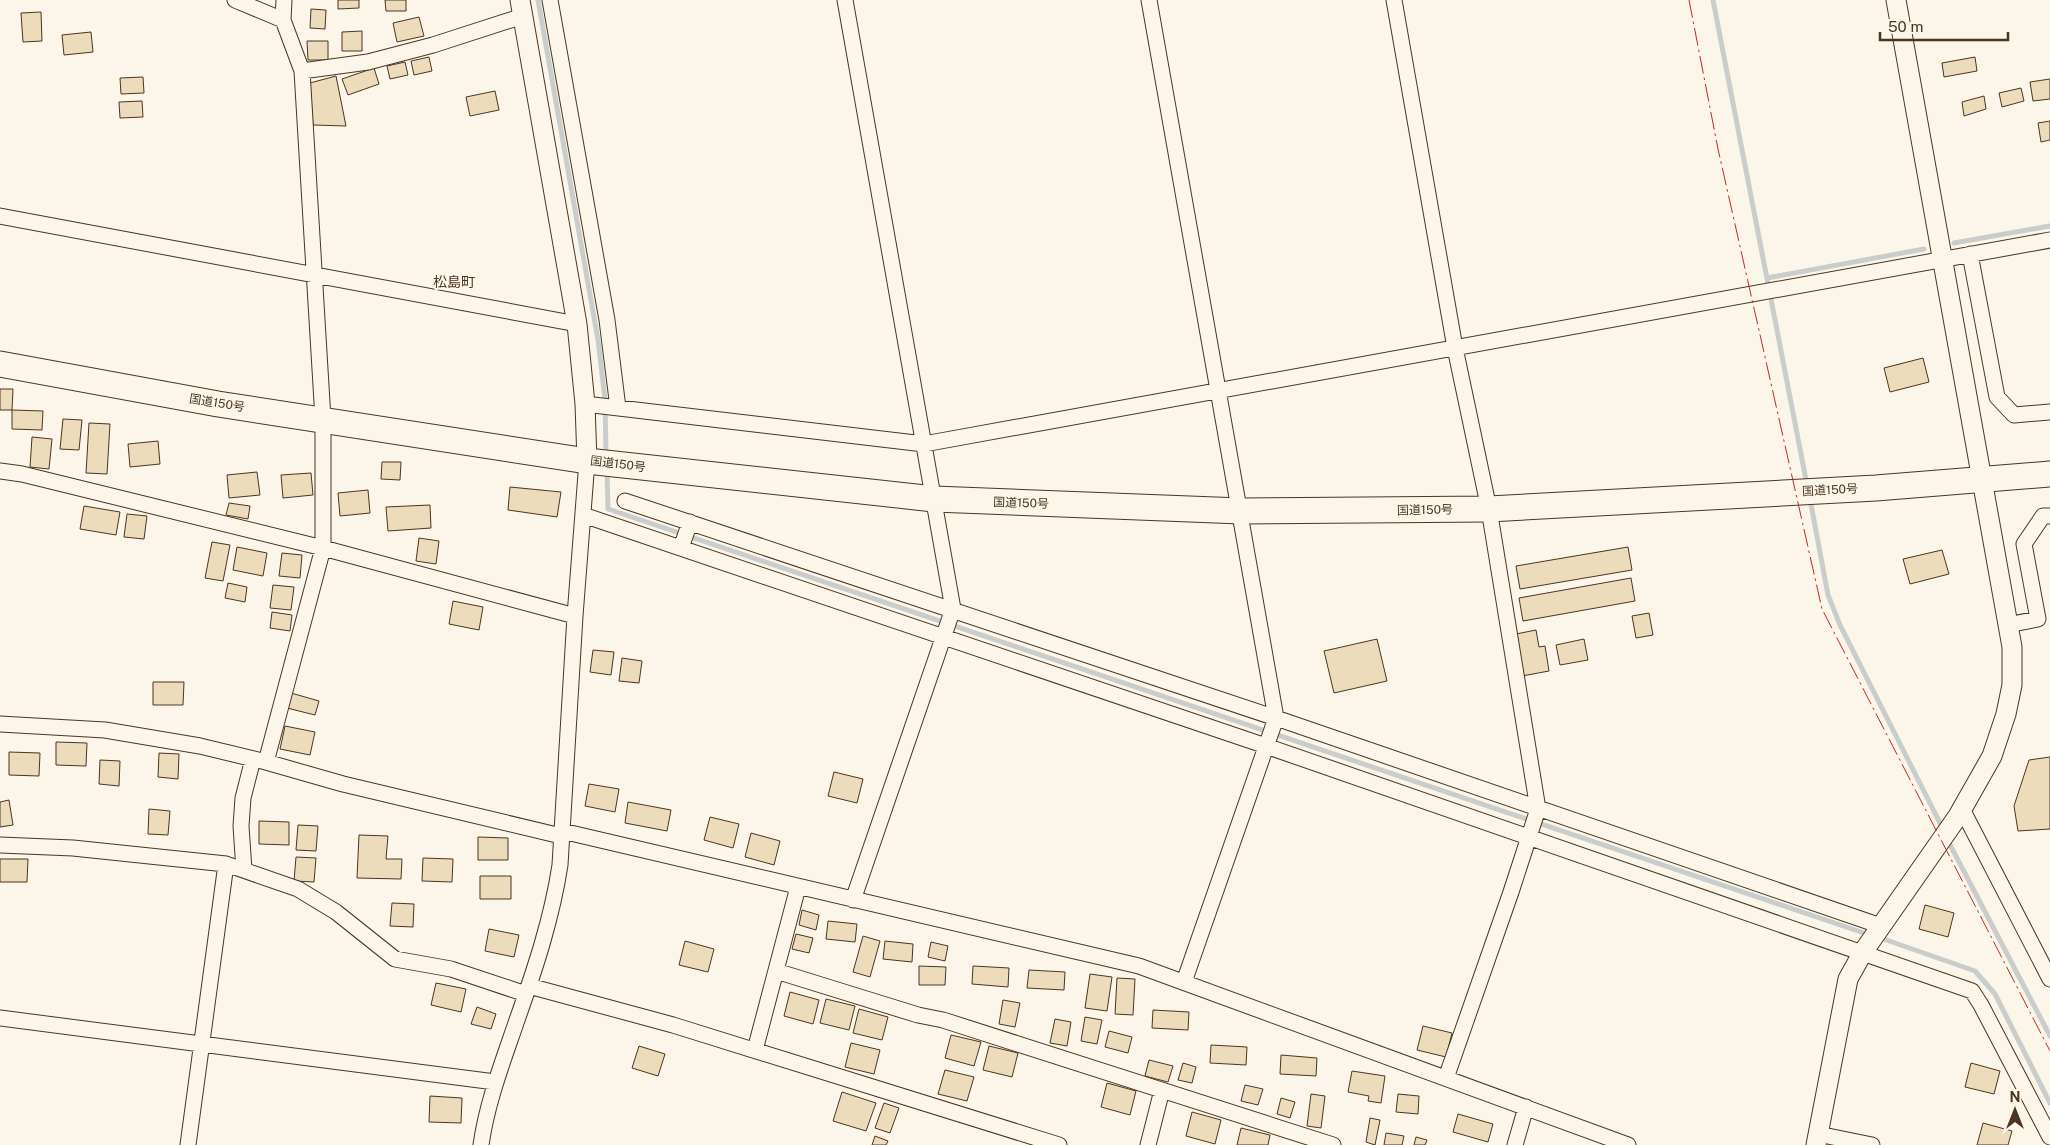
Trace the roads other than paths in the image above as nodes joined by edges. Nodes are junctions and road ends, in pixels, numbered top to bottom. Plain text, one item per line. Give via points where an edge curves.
1 (235, 0) edge
2 (284, 0) edge
3 (550, 0) edge
4 (845, 0) edge
5 (1149, 0) edge
6 (1394, 0) edge
7 (1896, 0) edge
8 (522, 8) edge
9 (283, 20) junction
10 (302, 71) junction
11 (0, 216) edge
12 (2050, 240) edge
13 (1970, 254) junction
14 (1942, 260) junction
15 (314, 274) junction
16 (577, 324) junction
17 (1455, 348) junction
18 (0, 364) edge
19 (1219, 391) junction
20 (585, 404) junction
21 (618, 408) junction
22 (2050, 412) edge
23 (323, 418) junction
24 (924, 444) junction
25 (587, 460) junction
26 (0, 471) edge
27 (2050, 474) edge
28 (1981, 478) junction
29 (934, 499) junction
30 (625, 500) dead end
31 (1489, 509) junction
32 (1240, 511) junction
33 (583, 515) junction
34 (2050, 516) edge
35 (690, 522) junction
36 (323, 548) junction
37 (681, 548) junction
38 (953, 609) junction
39 (575, 616) junction
40 (2007, 625) junction
41 (943, 638) junction
42 (1276, 718) junction
43 (0, 724) edge
44 (1266, 746) junction
45 (260, 760) junction
46 (1538, 809) junction
47 (1960, 813) junction
48 (562, 834) junction
49 (1528, 836) junction
50 (0, 845) edge
51 (226, 864) junction
52 (244, 870) junction
53 (798, 887) junction
54 (854, 900) junction
55 (1881, 926) junction
56 (1863, 952) junction
57 (776, 971) junction
58 (2050, 979) edge
59 (1184, 982) junction
60 (527, 990) junction
61 (0, 1018) edge
62 (201, 1045) junction
63 (755, 1050) junction
64 (1446, 1078) junction
65 (495, 1082) junction
66 (1162, 1090) junction
67 (1526, 1107) junction
68 (2050, 1138) edge
69 (1817, 1139) edge
70 (188, 1145) edge
71 (481, 1145) edge
72 (1060, 1145) edge
73 (1148, 1145) edge
74 (1333, 1145) edge
75 (1516, 1145) edge
76 (1628, 1145) edge
77 (1872, 1145) edge

1 - 9 street
2 - 9 street
3 - 21 street via 607,320
4 - 24 street
5 - 19 street
6 - 17 street
7 - 14 street
8 - 10 street via 433,45 368,62
8 - 16 street
9 - 10 street
10 - 15 street
11 - 15 street
12 - 13 street
13 - 14 street
13 - 22 street via 1997,397 2014,415
14 - 17 street
14 - 28 street
15 - 16 street
15 - 23 street
16 - 20 street
17 - 19 street
17 - 31 street
18 - 23 highway, 国道150号 via 218,404
19 - 24 street
19 - 32 street
20 - 21 street
20 - 25 street
21 - 24 street
23 - 25 highway, 国道150号
23 - 36 street
24 - 29 street
25 - 29 highway, 国道150号
25 - 33 street
26 - 36 street
27 - 28 highway, 国道150号
28 - 31 highway, 国道150号 via 1876,488
28 - 40 street
29 - 32 highway, 国道150号
29 - 38 street
30 - 35 street
31 - 32 highway, 国道150号
31 - 46 street
32 - 42 street
33 - 37 street
33 - 39 street
34 - 40 street via 2043,516 2024,544 2038,619
35 - 37 street
35 - 38 street
36 - 39 street
36 - 45 street
37 - 41 street
38 - 41 street
38 - 42 street
39 - 48 street
40 - 47 street via 2012,646 2012,685 2006,714 1992,756
41 - 44 street
41 - 54 street
42 - 44 street
42 - 46 street
43 - 45 street via 105,730
44 - 49 street
44 - 59 street
45 - 48 street via 343,784
45 - 52 street via 242,798
46 - 49 street
46 - 55 street
47 - 55 street
47 - 58 street
48 - 53 street
48 - 60 street via 554,899
49 - 56 street
49 - 64 street
50 - 51 street via 73,848
51 - 52 street
51 - 62 street
52 - 60 street via 298,889 336,912 395,959 451,969
53 - 54 street
53 - 57 street
54 - 59 street via 1114,959
55 - 56 street
56 - 68 street via 1972,991
56 - 69 street via 1848,979
57 - 63 street
57 - 66 street
59 - 64 street
60 - 63 street via 673,1025
60 - 65 street
61 - 62 street
62 - 65 street
62 - 70 street
63 - 72 street
64 - 67 street
65 - 71 street
66 - 73 street
66 - 74 street
67 - 75 street
67 - 76 street
69 - 77 street

